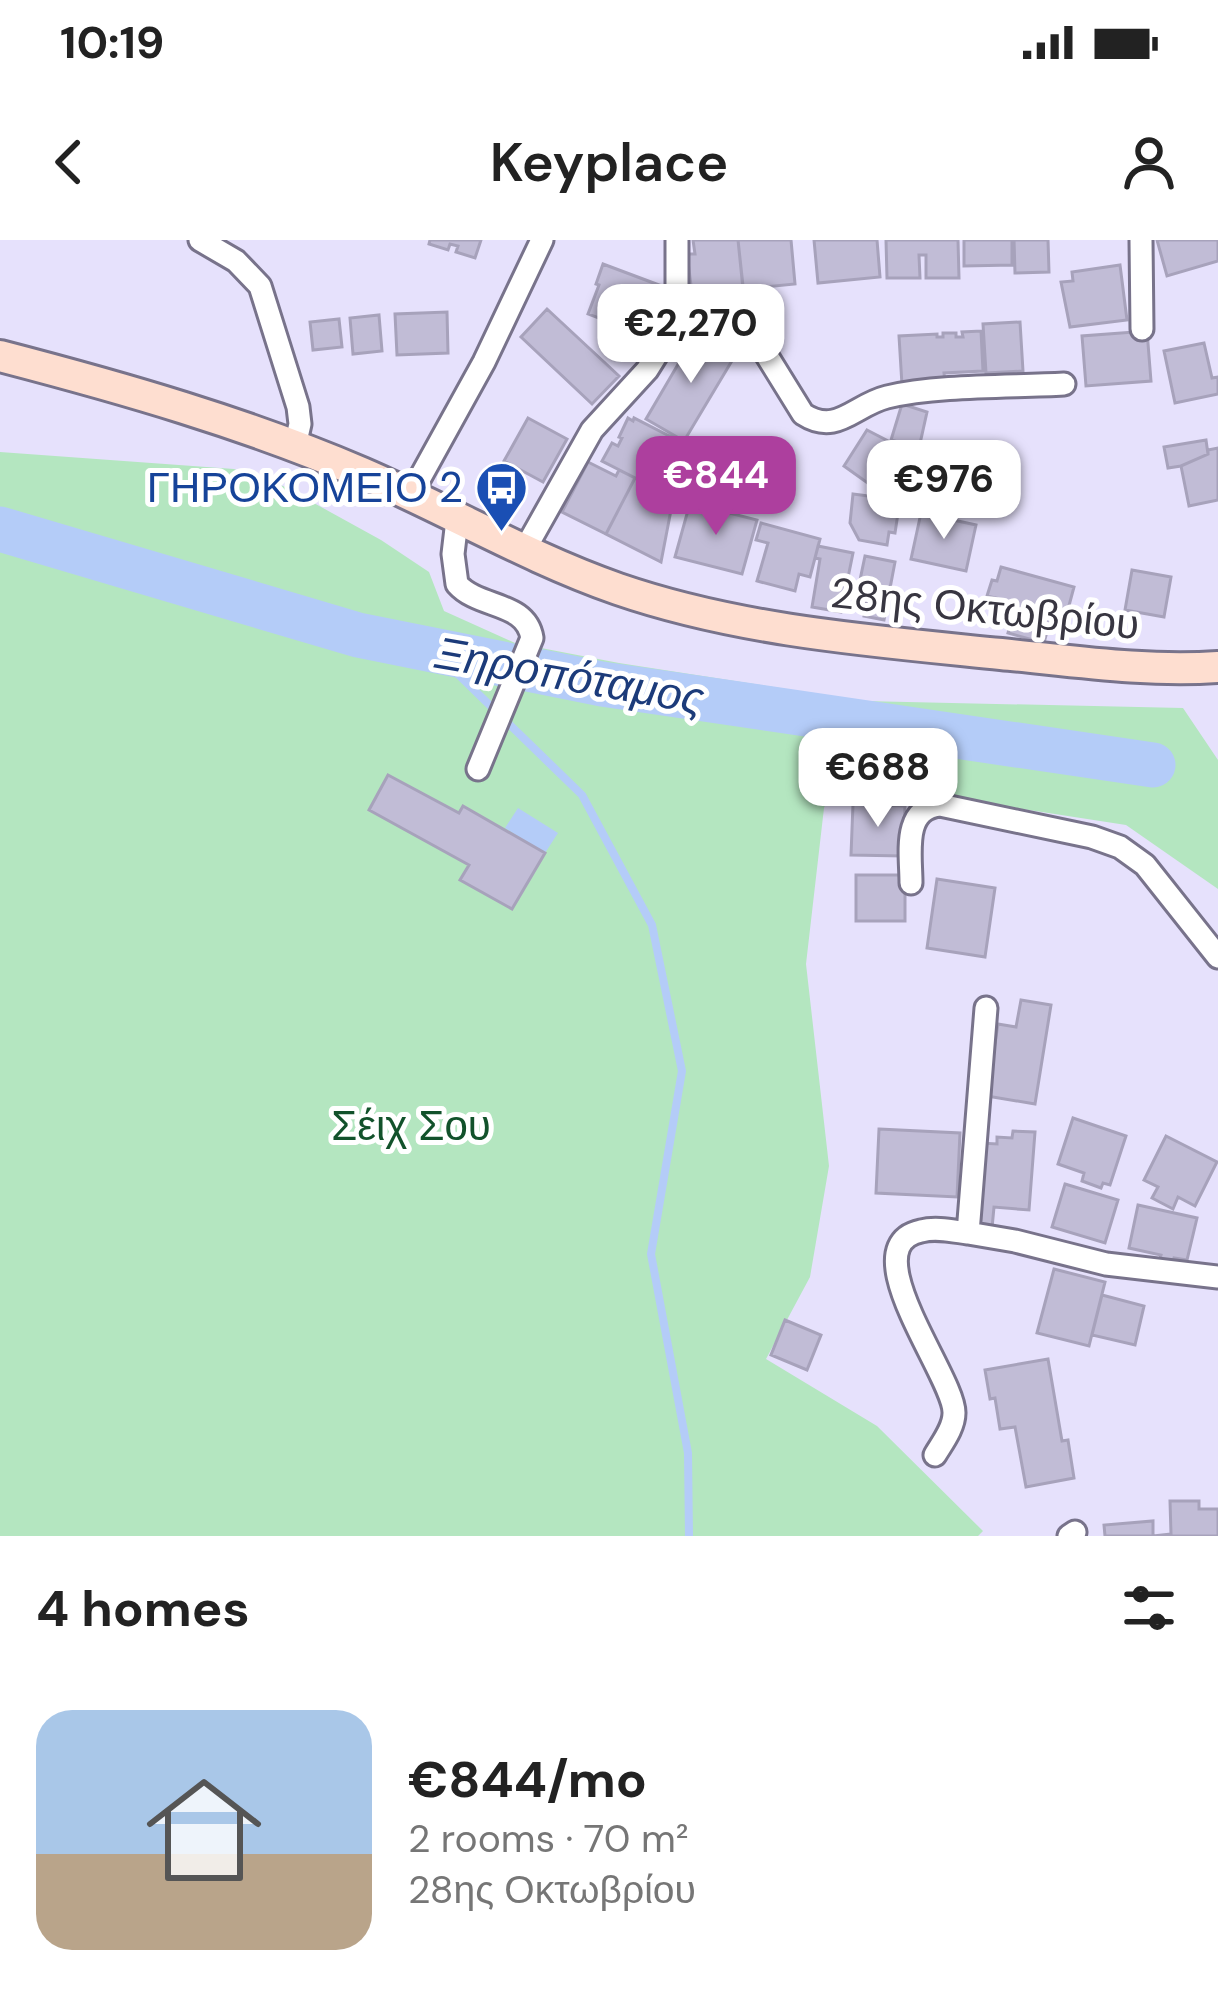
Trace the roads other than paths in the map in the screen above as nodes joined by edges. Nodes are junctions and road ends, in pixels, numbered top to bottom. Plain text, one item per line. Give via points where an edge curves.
1 (200, 240) edge
2 (542, 240) edge
3 (677, 240) edge
4 (1141, 240) edge
5 (677, 306) junction
6 (1142, 328) dead end
7 (0, 356) edge
8 (1064, 384) dead end
9 (295, 446) junction
10 (410, 496) junction
11 (457, 520) junction
12 (524, 551) junction
13 (1218, 667) edge
14 (478, 769) dead end
15 (911, 883) dead end
16 (1218, 958) edge
17 (986, 1008) dead end
18 (968, 1233) junction
19 (1218, 1277) edge
20 (934, 1455) dead end

1 - 9 street via 236,261 263,292 298,407
2 - 10 street
3 - 5 street
4 - 6 street
5 - 8 street via 756,338 803,414 823,423 894,395
5 - 12 street via 652,363 596,424
7 - 9 main road, 28ης Οκτωβρίου
9 - 10 main road, 28ης Οκτωβρίου
10 - 11 main road, 28ης Οκτωβρίου
11 - 12 main road, 28ης Οκτωβρίου
11 - 14 street via 457,584 522,616 532,631
12 - 13 main road, 28ης Οκτωβρίου via 632,594 750,622 1107,665
15 - 16 street via 912,825 927,806 1092,837 1145,865
17 - 18 street
18 - 19 street via 1106,1264
18 - 20 street via 922,1230 898,1250 907,1306 953,1405 953,1422

